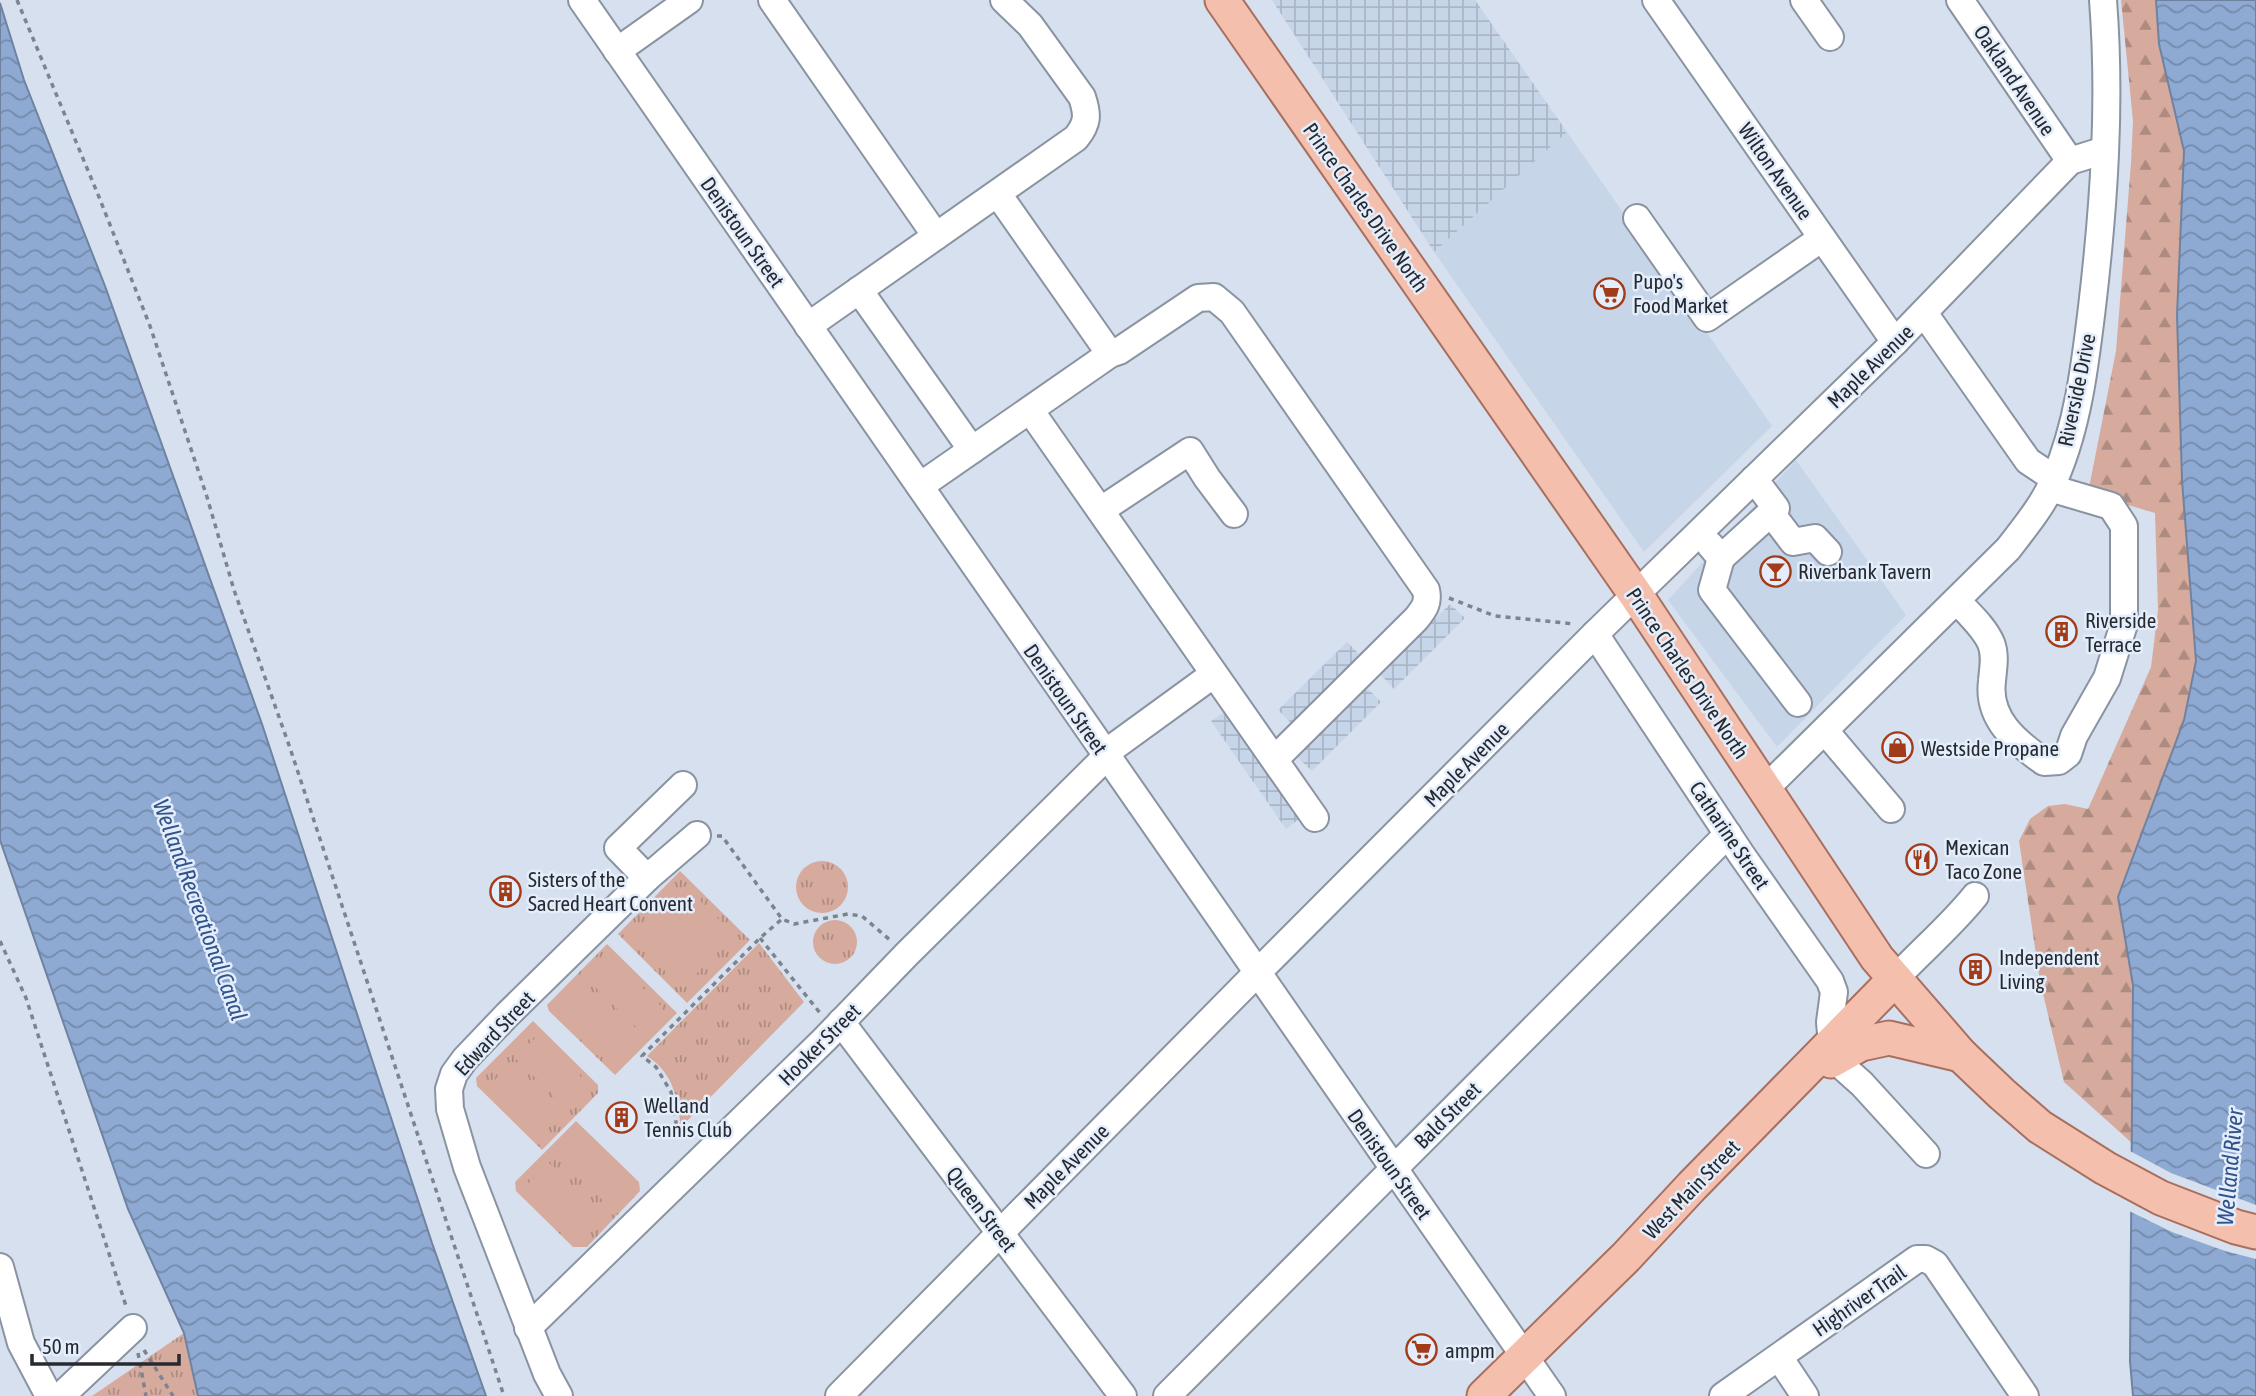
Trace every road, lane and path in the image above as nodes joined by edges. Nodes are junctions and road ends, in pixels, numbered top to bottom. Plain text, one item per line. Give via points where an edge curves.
1 (17, 0) edge
2 (582, 0) edge
3 (690, 0) edge
4 (772, 0) edge
5 (1004, 0) edge
6 (1222, 0) edge
7 (1656, 0) edge
8 (1804, 0) edge
9 (1960, 0) edge
10 (2103, 0) edge
11 (1830, 37) dead end
12 (617, 51) junction
13 (2105, 150) junction
14 (2070, 161) junction
15 (998, 194) junction
16 (1637, 218) dead end
17 (936, 236) junction
18 (1822, 238) junction
19 (859, 290) junction
20 (1924, 313) junction
21 (808, 326) junction
22 (1895, 342) junction
23 (1110, 354) junction
24 (1030, 410) junction
25 (972, 450) junction
26 (1754, 480) junction
27 (2052, 484) junction
28 (919, 486) junction
29 (1101, 510) junction
30 (1771, 513) junction
31 (1234, 514) dead end
32 (1700, 533) junction
33 (1828, 552) dead end
34 (1721, 558) junction
35 (1636, 595) junction
36 (1427, 597) junction
37 (1957, 601) junction
38 (1593, 636) junction
39 (1214, 674) junction
40 (1798, 703) dead end
41 (1825, 731) junction
42 (1105, 755) junction
43 (1275, 759) junction
44 (683, 785) dead end
45 (1765, 789) junction
46 (1891, 809) dead end
47 (1315, 818) dead end
48 (1728, 834) junction
49 (697, 835) joint
50 (647, 878) junction
51 (1975, 896) dead end
52 (782, 919) junction
53 (760, 938) junction
54 (0, 941) edge
55 (906, 954) junction
56 (1257, 972) junction
57 (1895, 979) junction
58 (836, 1027) junction
59 (1961, 1055) junction
60 (1825, 1056) junction
61 (678, 1135) dead end
62 (1926, 1154) dead end
63 (1394, 1169) junction
64 (2256, 1232) edge
65 (1000, 1233) junction
66 (0, 1267) edge
67 (528, 1328) junction
68 (133, 1331) junction
69 (1525, 1357) junction
70 (1779, 1357) junction
71 (49, 1396) edge
72 (61, 1396) edge
73 (146, 1396) edge
74 (173, 1396) edge
75 (504, 1396) edge
76 (559, 1396) edge
77 (839, 1396) edge
78 (1123, 1396) edge
79 (1167, 1396) edge
80 (1483, 1396) edge
81 (1552, 1396) edge
82 (1723, 1396) edge
83 (1805, 1396) edge
84 (2025, 1396) edge

1 - 75 path via 150,326
2 - 12 street, Denistoun Street
3 - 12 street
4 - 17 street
5 - 15 street via 1030,25 1082,97 1086,111 1084,128 1076,138
6 - 35 main road, Prince Charles Drive North
7 - 18 street, Wilton Avenue
8 - 11 street
9 - 14 street, Oakland Avenue
10 - 13 street, Riverside Drive via 2108,82
12 - 21 street, Denistoun Street
13 - 14 street, Maple Avenue
13 - 27 street, Riverside Drive via 2084,365 2074,422
14 - 20 street, Maple Avenue
15 - 17 street
15 - 23 street
16 - 18 street via 1707,318
17 - 19 street
18 - 22 street, Wilton Avenue
19 - 21 street
19 - 25 street
20 - 22 street, Maple Avenue
20 - 27 street via 2028,461
21 - 28 street, Denistoun Street
22 - 26 street, Maple Avenue
23 - 24 street
23 - 36 street via 1198,298 1221,301
24 - 25 street
24 - 29 street
25 - 28 street
26 - 30 street via 1776,508
26 - 32 street, Maple Avenue
27 - 37 street, Riverside Drive via 2008,549
27 - 37 street via 2111,506 2124,526 2124,624 2107,678 2068,754 2059,761 2044,762 1998,719 1991,699 1991,644
28 - 42 street, Denistoun Street
29 - 31 street via 1190,450
29 - 39 street
30 - 33 street via 1793,542 1815,538
30 - 34 street
32 - 34 street
32 - 35 street, Maple Avenue
34 - 40 street via 1712,590
35 - 38 street, Maple Avenue
35 - 45 main road, Prince Charles Drive North
36 - 38 path via 1455,599 1494,616 1579,625
36 - 43 street via 1416,619
37 - 41 street, Riverside Drive
38 - 48 street, Catharine Street
38 - 56 street, Maple Avenue
39 - 42 street, Hooker Street
39 - 43 street
41 - 45 street, Riverside Drive
41 - 46 street
42 - 55 street, Hooker Street
42 - 56 street, Denistoun Street
43 - 47 street
44 - 50 street via 618,848
45 - 57 main road, Prince Charles Drive North
48 - 60 street, Catharine Street via 1833,987
48 - 63 street, Bald Street
49 - 50 street, Edward Street
49 - 52 path via 722,836
50 - 67 street, Edward Street via 465,1059 449,1089 450,1109 467,1167
51 - 57 street
52 - 53 path
52 - 55 path via 794,924 848,914 862,916
53 - 58 path
53 - 61 path via 642,1056 656,1067 671,1092
54 - 68 path via 26,998
55 - 58 street, Hooker Street
56 - 63 street, Denistoun Street
56 - 65 street, Maple Avenue
57 - 59 main road, Prince Charles Drive North
57 - 60 main road, West Main Street
58 - 65 street, Queen Street
58 - 67 street, Hooker Street
59 - 60 main road via 1889,1038
59 - 64 main road, Prince Charles Drive North via 2040,1127 2105,1168 2192,1211
60 - 62 street via 1862,1084
60 - 69 main road, West Main Street
63 - 69 street, Denistoun Street
63 - 79 street, Bald Street
65 - 77 street, Maple Avenue
65 - 78 street, Queen Street
66 - 71 street via 20,1343
67 - 76 street, Edward Street
68 - 72 street
68 - 73 path
68 - 74 path
69 - 80 main road, West Main Street
69 - 81 street, Denistoun Street
70 - 82 street, Highriver Trail
70 - 83 street
70 - 84 street, Highriver Trail via 1917,1259 1926,1259 1935,1264

